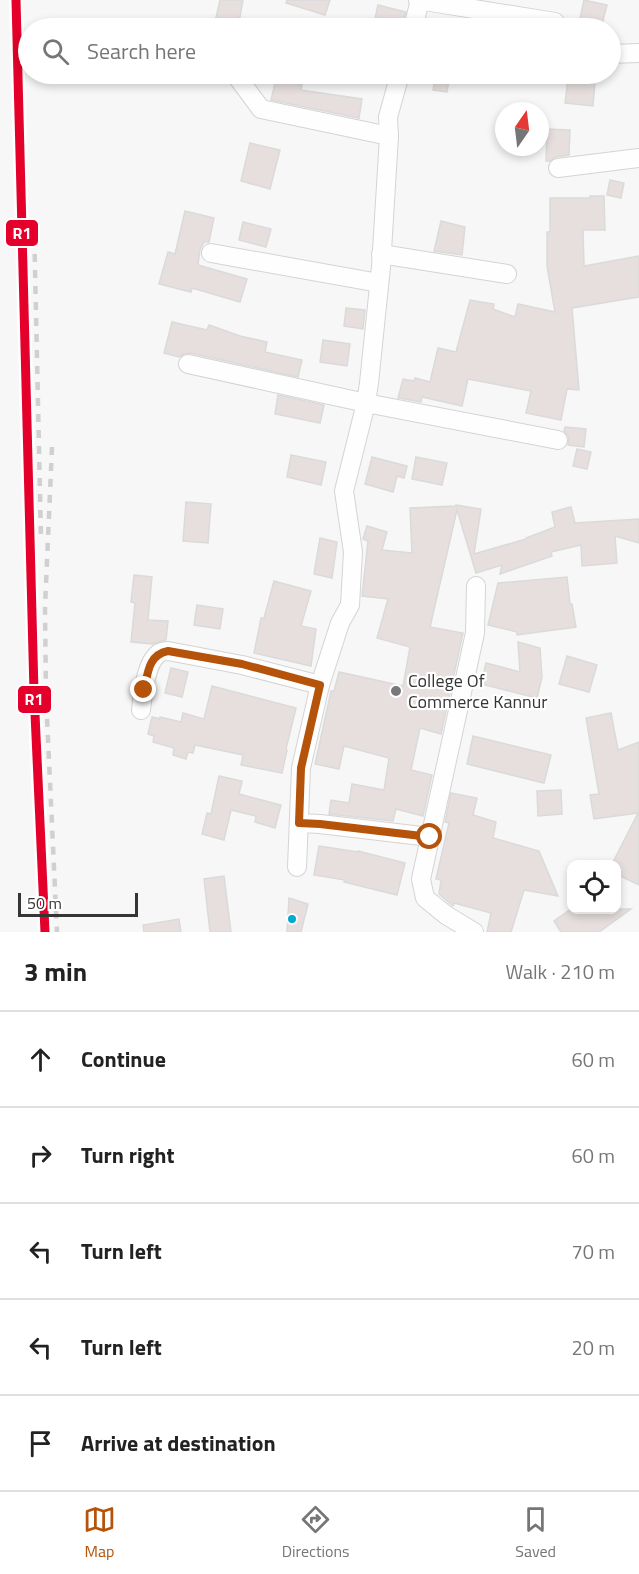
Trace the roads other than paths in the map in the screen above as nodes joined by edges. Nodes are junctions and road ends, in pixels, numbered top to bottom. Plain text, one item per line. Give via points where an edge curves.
1 (419, 0) edge
2 (414, 18) edge
3 (530, 18) edge
4 (639, 53) edge
5 (621, 54) edge
6 (242, 84) edge
7 (397, 84) edge
8 (390, 136) junction
9 (639, 158) edge
10 (558, 168) dead end
11 (211, 253) dead end
12 (381, 254) junction
13 (507, 274) dead end
14 (379, 283) junction
15 (188, 364) dead end
16 (366, 403) junction
17 (558, 440) dead end
18 (476, 586) dead end
19 (320, 685) junction
20 (141, 710) dead end
21 (299, 823) junction
22 (430, 837) junction
23 (297, 867) dead end
24 (474, 932) edge

1 - 2 street
1 - 3 street
4 - 5 street
6 - 8 street via 261,109
7 - 8 street via 388,117
8 - 12 street
9 - 10 street
11 - 14 street
12 - 13 street
12 - 14 street
14 - 16 street
15 - 16 street
16 - 17 street
16 - 19 street via 344,491 353,552 350,605 340,623
18 - 22 street via 475,633
19 - 20 street via 242,664 159,652 150,664
19 - 21 street via 301,768
21 - 22 street
21 - 23 street
22 - 24 street via 421,879 425,898

